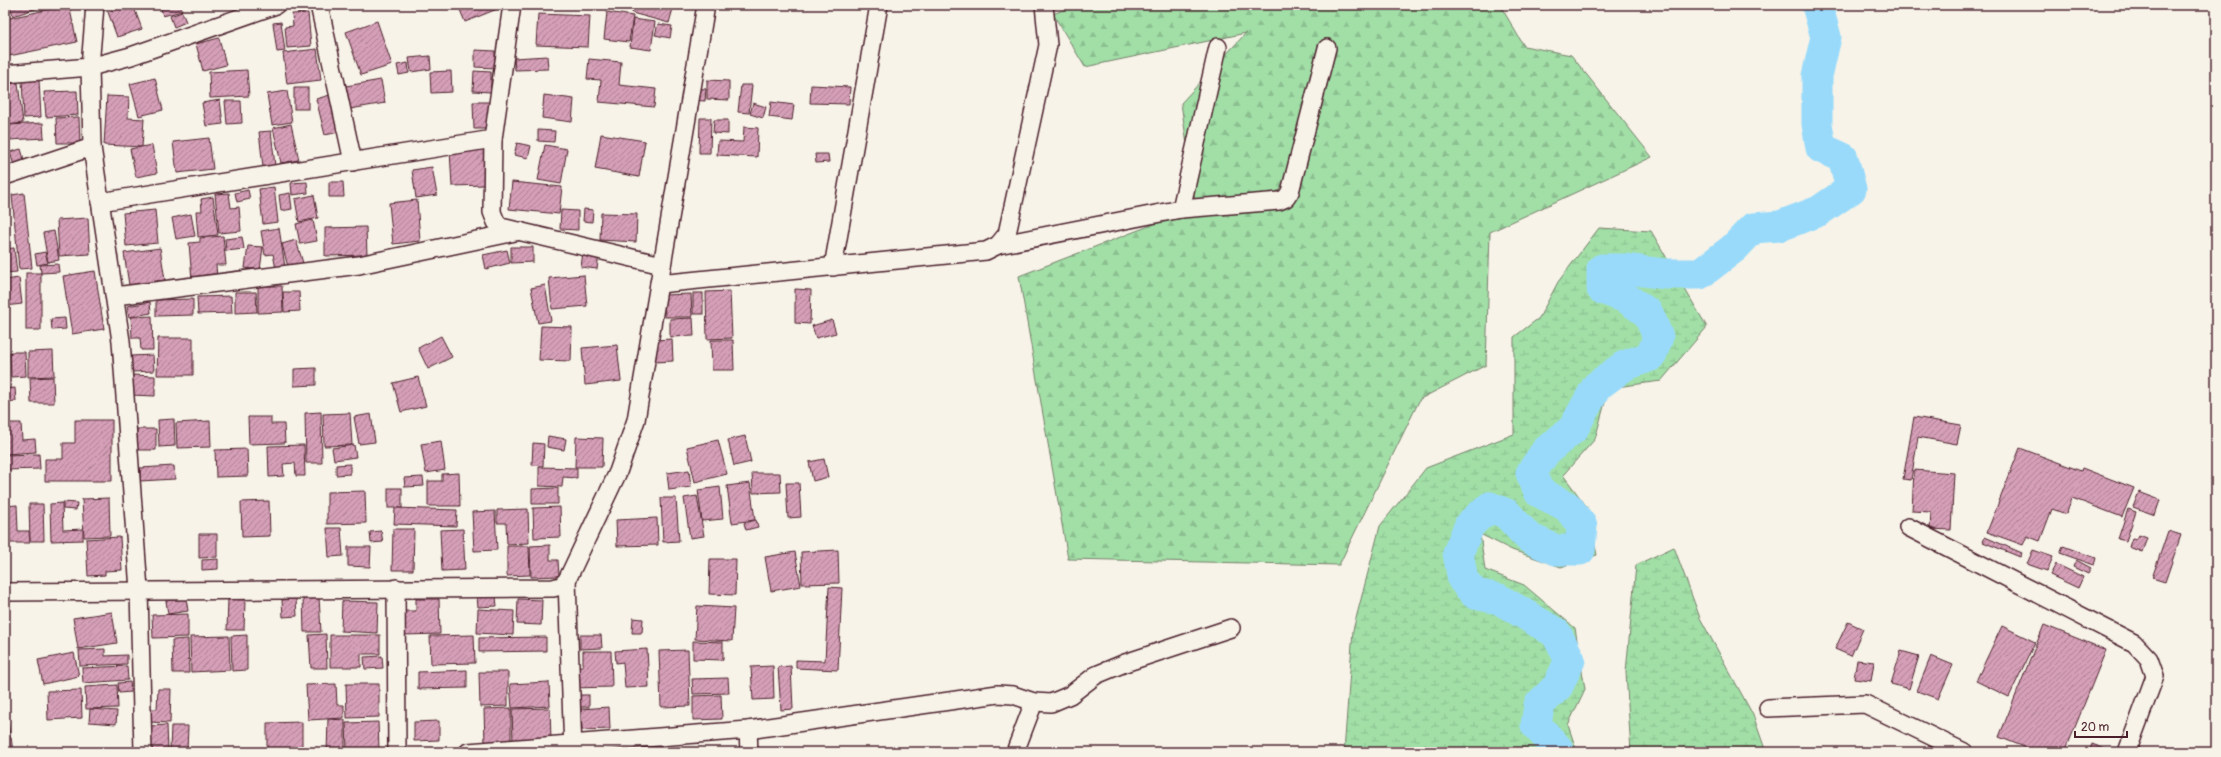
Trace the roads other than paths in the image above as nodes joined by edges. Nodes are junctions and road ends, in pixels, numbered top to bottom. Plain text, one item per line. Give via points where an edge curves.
1 (95, 5) edge
2 (276, 5) edge
3 (319, 5) edge
4 (512, 5) edge
5 (706, 5) edge
6 (879, 5) edge
7 (1044, 5) edge
8 (1218, 47) dead end
9 (1327, 48) dead end
10 (90, 67) junction
11 (5, 72) edge
12 (493, 139) junction
13 (92, 147) junction
14 (353, 162) junction
15 (5, 176) edge
16 (100, 202) junction
17 (1181, 209) junction
18 (520, 231) junction
19 (998, 245) junction
20 (662, 266) junction
21 (833, 267) junction
22 (658, 284) junction
23 (115, 296) junction
24 (1908, 526) dead end
25 (567, 580) junction
26 (396, 588) junction
27 (139, 590) junction
28 (5, 592) edge
29 (1231, 628) dead end
30 (1034, 702) junction
31 (1768, 708) dead end
32 (748, 730) junction
33 (572, 748) edge
34 (144, 752) edge
35 (397, 752) edge
36 (468, 752) edge
37 (749, 752) edge
38 (1015, 752) edge
39 (1964, 752) edge
40 (2127, 752) edge

1 - 10 street
2 - 10 street via 131,56
3 - 14 street
4 - 12 street
5 - 20 street
6 - 21 street
7 - 19 street via 1048,45 1007,234
8 - 17 street
9 - 17 street via 1290,192 1286,198 1280,201
10 - 11 street
10 - 13 street
12 - 14 street
12 - 18 street via 492,212 500,227
13 - 15 street
13 - 16 street
14 - 16 street
16 - 23 street
17 - 19 street
18 - 20 street
18 - 23 street via 359,266
19 - 21 street via 986,251
20 - 22 street
21 - 22 street
22 - 25 street via 636,420 618,472
23 - 27 street via 121,341
24 - 40 street via 2134,643 2149,659 2154,676
25 - 26 street via 561,586 553,588
25 - 33 street
26 - 27 street
26 - 35 street
27 - 28 street
27 - 34 street
29 - 30 street via 1096,675 1070,695 1051,703
30 - 32 street via 1013,695 998,694
30 - 38 street
31 - 39 street via 1866,704
32 - 33 street
32 - 37 street
33 - 36 street

